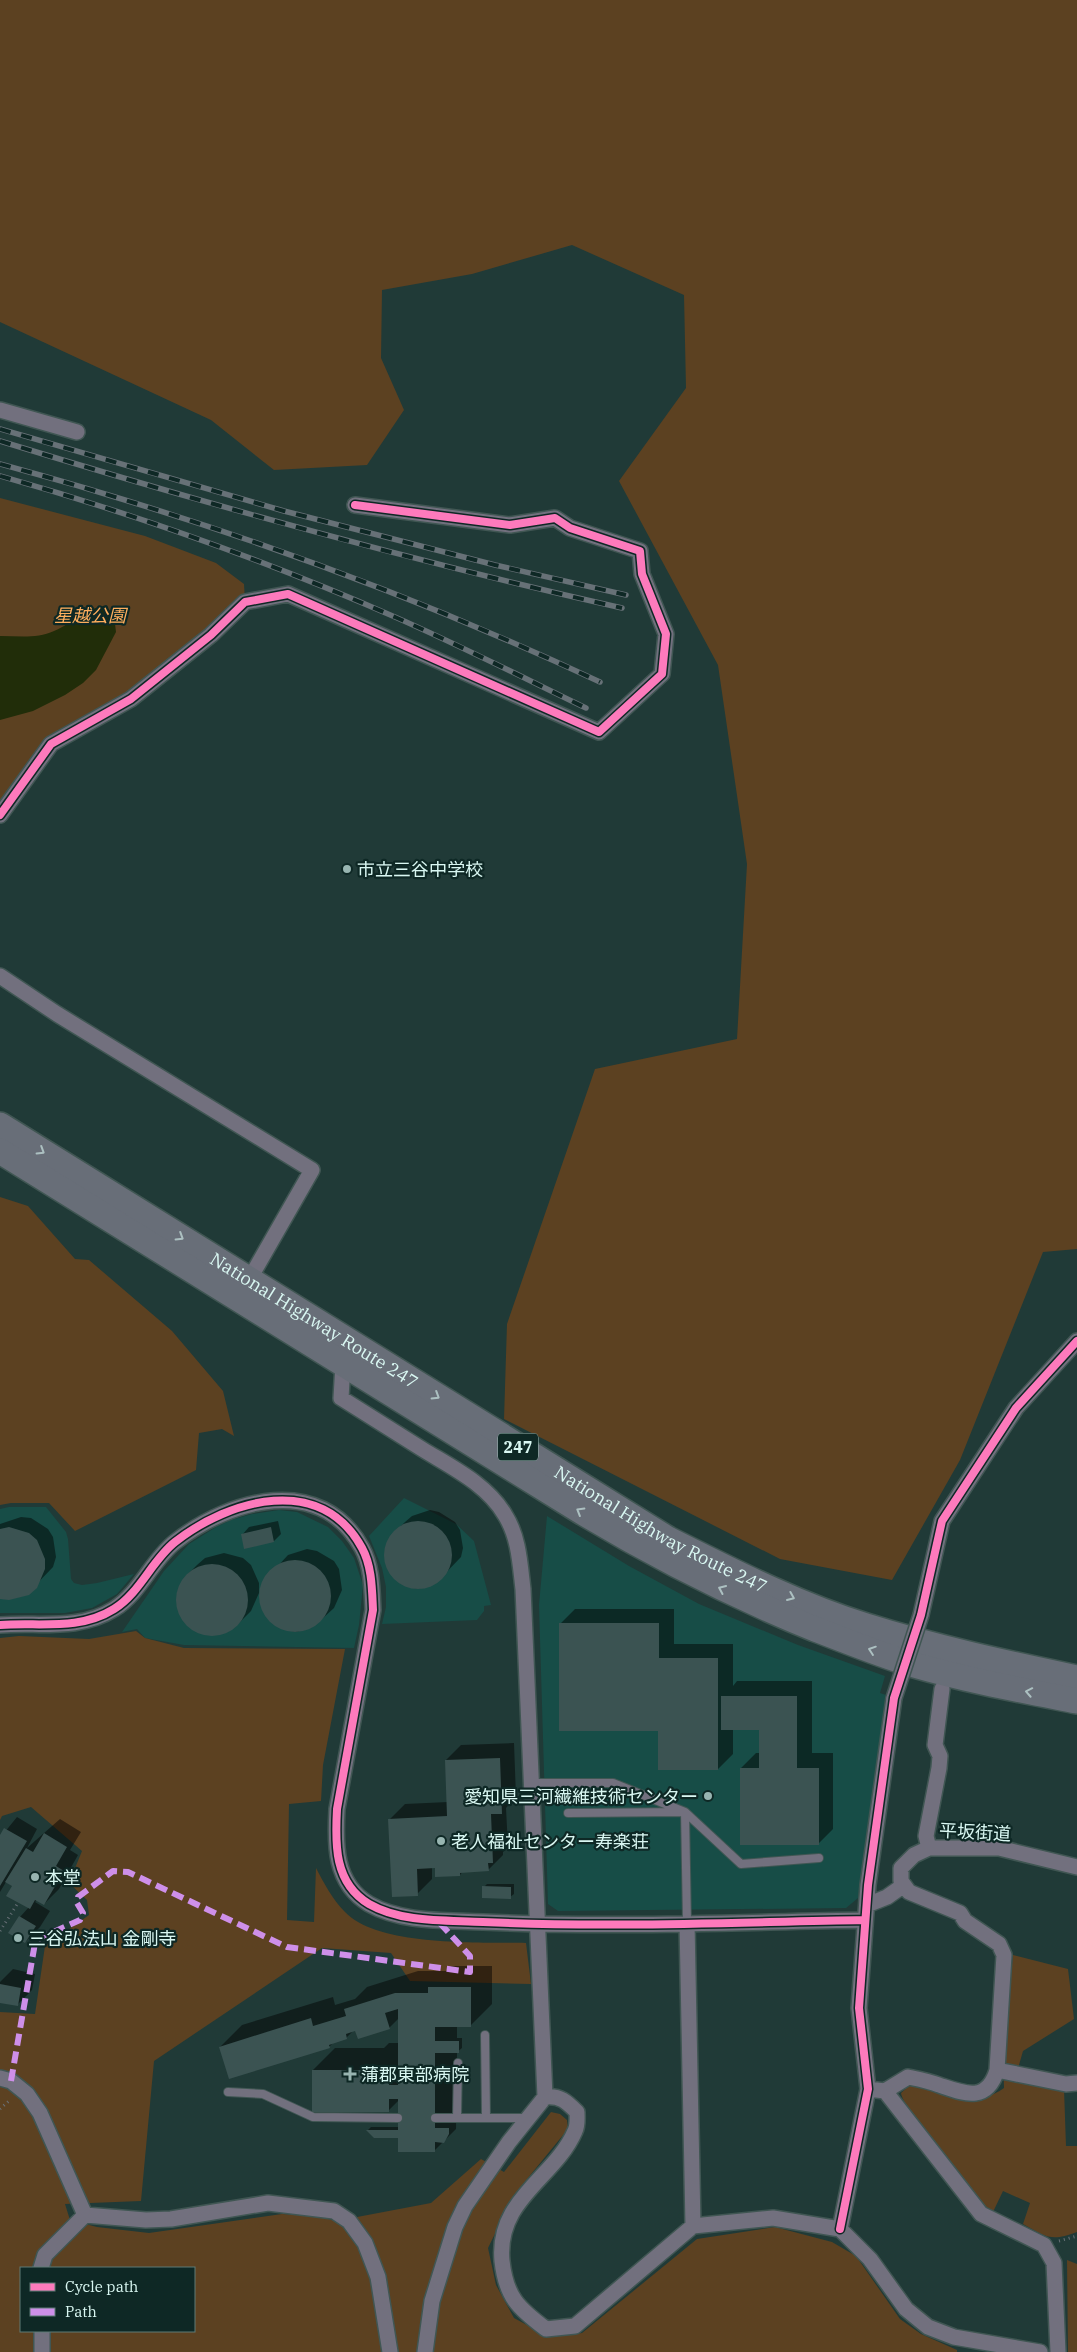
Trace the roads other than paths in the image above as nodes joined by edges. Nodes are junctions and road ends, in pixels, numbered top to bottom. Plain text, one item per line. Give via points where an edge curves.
1 (0, 410) edge
2 (77, 432) dead end
3 (356, 505) dead end
4 (0, 815) edge
5 (0, 976) edge
6 (0, 1126) edge
7 (0, 1151) edge
8 (249, 1280) junction
9 (1077, 1341) edge
10 (343, 1364) junction
11 (0, 1625) edge
12 (1077, 1678) edge
13 (942, 1689) dead end
14 (1077, 1701) edge
15 (531, 1783) junction
16 (685, 1812) junction
17 (568, 1813) dead end
18 (929, 1848) junction
19 (819, 1858) dead end
20 (1077, 1867) edge
21 (904, 1885) junction
22 (866, 1912) junction
23 (687, 1923) junction
24 (537, 1924) junction
25 (485, 2035) dead end
26 (458, 2063) dead end
27 (997, 2070) junction
28 (0, 2078) edge
29 (1077, 2083) edge
30 (868, 2089) junction
31 (885, 2091) junction
32 (228, 2092) dead end
33 (545, 2097) junction
34 (398, 2118) dead end
35 (435, 2118) dead end
36 (457, 2118) junction
37 (486, 2118) junction
38 (528, 2118) junction
39 (85, 2215) junction
40 (693, 2226) junction
41 (840, 2229) junction
42 (41, 2267) edge
43 (42, 2332) edge
44 (42, 2352) edge
45 (390, 2352) edge
46 (425, 2352) edge
47 (1040, 2352) edge
48 (1058, 2352) edge

1 - 2 street
3 - 4 street via 510,525 556,518 570,528 640,551 642,574 666,634 662,674 599,732 288,594 245,602 212,635 132,699 51,744
5 - 8 street via 312,1170
6 -> 8 highway, National Highway Route 247 / 247
7 - 10 highway, National Highway Route 247 / 247
8 -> 12 highway, National Highway Route 247 / 247 via 618,1510 719,1565 865,1626 979,1658
9 - 22 street, bridge via 1016,1408 942,1521 921,1615 894,1698
14 -> 10 highway, National Highway Route 247 / 247 via 970,1680 909,1663 841,1639 708,1582 640,1547
10 - 15 street via 341,1398 474,1481 506,1515 518,1552 523,1589
11 - 24 street via 54,1626 74,1623 114,1609 126,1600 173,1543 198,1524 238,1507 269,1500 295,1501 323,1508 348,1526 363,1549 372,1578 373,1610 337,1809 338,1864 350,1886 368,1903 397,1915
13 - 18 street via 935,1745 940,1756 939,1768 926,1836
15 - 16 lane via 613,1783
15 - 24 street
16 - 17 lane
16 - 19 lane via 741,1864
16 - 23 lane
18 - 20 street, 平坂街道 via 999,1848
18 - 21 street via 914,1855 902,1868 901,1881
21 - 22 street
21 - 27 street via 909,1892 960,1913 965,1921 999,1944 1004,1955
22 - 23 street
22 - 30 street via 860,2008
23 - 24 street
23 - 40 street
24 - 33 street
25 - 37 lane
26 - 36 lane
27 - 29 street via 1066,2084
27 - 31 street via 990,2084 978,2092 964,2094 908,2077
28 - 39 street via 11,2081 27,2094 40,2113
30 - 31 street
30 - 41 street
31 - 48 street via 982,2214 1044,2245 1054,2263
32 - 34 lane via 263,2094 313,2117
33 - 38 street
33 - 40 street via 555,2096 564,2100 578,2112 576,2128 569,2143 520,2201 507,2223 501,2248 505,2282 520,2309 546,2329 575,2326
35 - 36 lane
36 - 37 lane
37 - 38 lane
38 - 46 street via 465,2206 455,2227 432,2301
39 - 42 street via 45,2255
39 - 45 street via 171,2219 268,2203 334,2211 349,2221 365,2243 378,2277
40 - 41 street via 773,2218
41 - 47 street via 870,2259 906,2309 928,2326 954,2337
43 - 44 street

